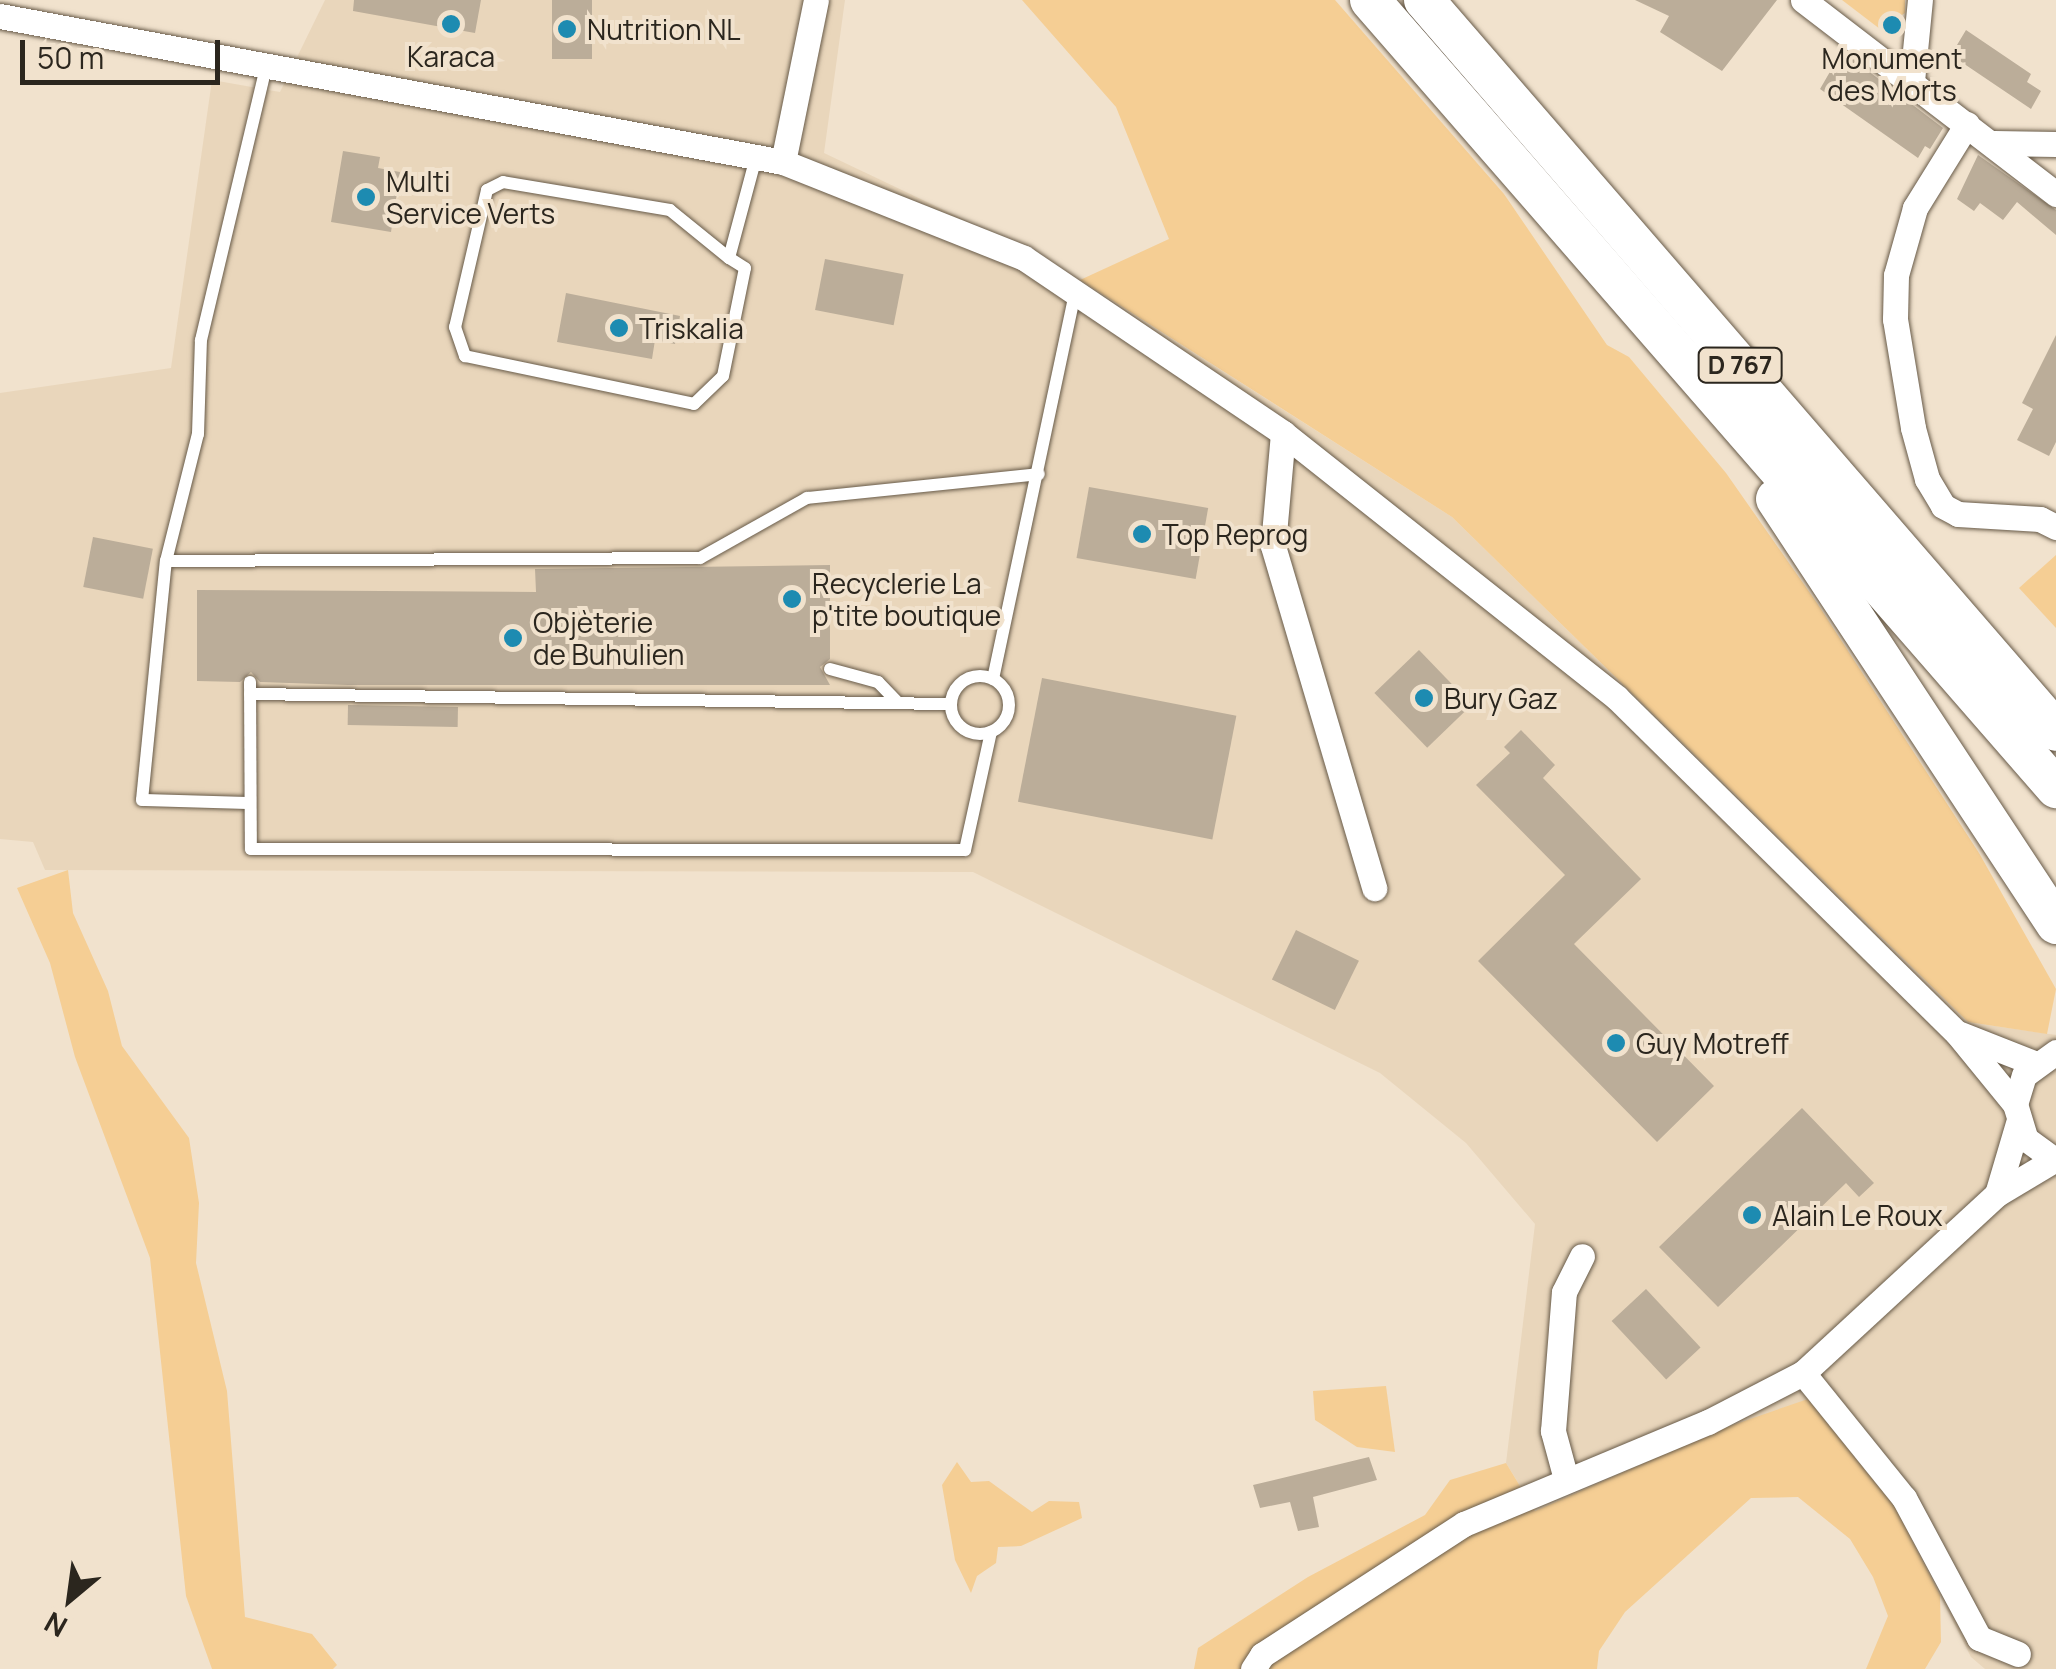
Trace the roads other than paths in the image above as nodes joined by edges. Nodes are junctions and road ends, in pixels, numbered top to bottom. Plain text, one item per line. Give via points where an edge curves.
1 (816, 0) edge
2 (1370, 0) edge
3 (1424, 0) edge
4 (1803, 0) edge
5 (1920, 0) edge
6 (0, 16) edge
7 (266, 67) junction
8 (1912, 81) junction
9 (1966, 124) junction
10 (1994, 143) junction
11 (2056, 144) edge
12 (756, 157) junction
13 (784, 162) junction
14 (2056, 194) edge
15 (729, 258) junction
16 (1075, 292) junction
17 (1692, 370) junction
18 (1283, 434) junction
19 (1039, 474) junction
20 (2056, 527) edge
21 (166, 561) junction
22 (830, 670) dead end
23 (994, 679) junction
24 (898, 702) junction
25 (950, 704) junction
26 (2056, 730) edge
27 (991, 732) junction
28 (2056, 788) edge
29 (250, 802) junction
30 (1374, 888) dead end
31 (2056, 924) edge
32 (1957, 1033) junction
33 (2045, 1058) edge
34 (2016, 1114) junction
35 (2055, 1160) edge
36 (1997, 1194) junction
37 (1582, 1256) dead end
38 (1802, 1373) junction
39 (1566, 1479) junction
40 (2018, 1654) dead end
41 (1254, 1669) edge

1 - 13 street
2 - 17 highway, D 767
3 - 26 highway, D 767
4 - 8 street
5 - 8 street
6 - 7 street
7 - 12 street
7 - 21 lane via 201,340 198,434
8 - 9 street
9 - 10 street
9 - 20 street via 1915,208 1896,275 1895,319 1912,428 1926,479 1943,506 1958,514
10 - 11 street
10 - 14 street
12 - 13 street
12 - 15 lane
13 - 16 street via 1024,258
15 - 15 lane via 745,268 723,376 694,404 465,356 455,327 487,190 503,182 670,210
16 - 18 street
16 - 19 lane
17 - 28 highway, D 767
17 - 31 highway, D 767
18 - 30 street via 1273,546
18 - 32 street via 1617,698
19 - 21 lane via 807,498 700,558
19 - 23 lane
21 - 29 lane via 142,800
22 - 24 lane via 878,682
23 - 25 lane via 969,678
23 - 27 lane via 1006,693 1008,711
24 - 25 lane
24 - 29 lane via 250,688
25 - 27 lane via 963,729
27 - 29 lane via 966,850 251,850
32 - 33 street
32 - 34 street
33 - 34 street
34 - 35 street via 2038,1152
34 - 36 street
35 - 36 street
36 - 38 street
37 - 39 street via 1564,1292 1553,1430
38 - 39 street via 1708,1422
38 - 40 street via 1904,1498 1978,1638
39 - 41 street via 1448,1534 1262,1655

